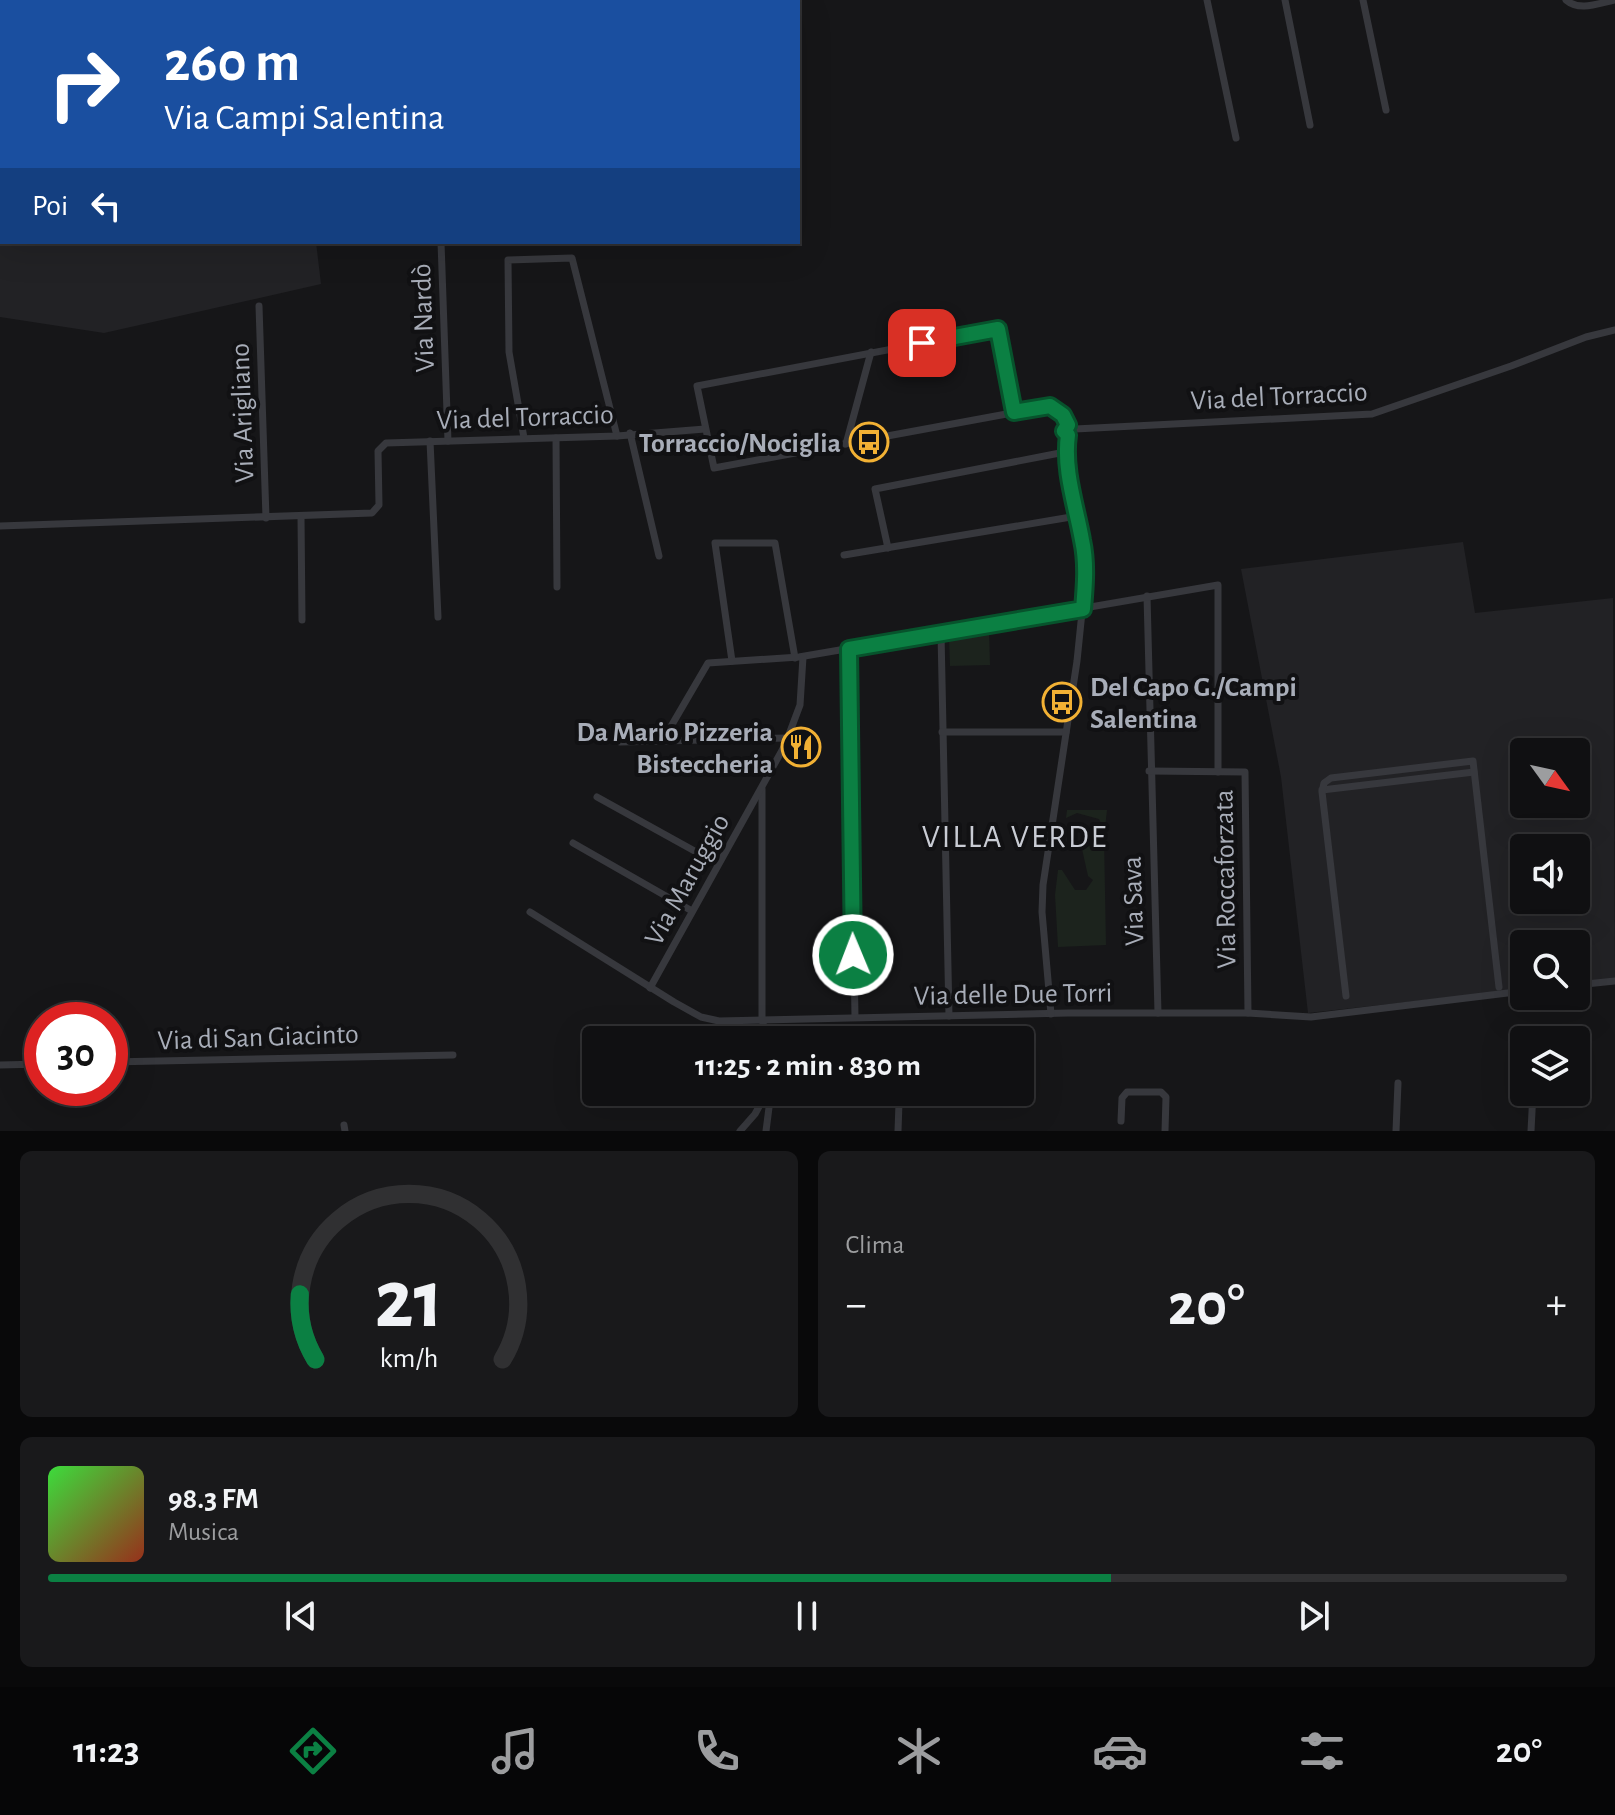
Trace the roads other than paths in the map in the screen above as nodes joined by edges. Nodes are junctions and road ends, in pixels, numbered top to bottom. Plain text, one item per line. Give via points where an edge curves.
1 (1207, 0) edge
2 (1285, 0) edge
3 (1363, 0) edge
4 (1566, 0) edge
5 (1615, 0) edge
6 (1386, 110) dead end
7 (1310, 125) dead end
8 (1236, 138) dead end
9 (441, 244) edge
10 (259, 306) dead end
11 (1615, 330) edge
12 (871, 352) junction
13 (1014, 412) junction
14 (705, 429) junction
15 (1070, 430) junction
16 (630, 433) junction
17 (617, 436) junction
18 (524, 438) junction
19 (556, 438) junction
20 (430, 441) junction
21 (448, 441) junction
22 (846, 444) junction
23 (1065, 452) junction
24 (301, 516) junction
25 (1077, 516) junction
26 (266, 518) junction
27 (0, 526) edge
28 (888, 548) junction
29 (844, 555) dead end
30 (659, 556) dead end
31 (557, 587) dead end
32 (1147, 596) junction
33 (1083, 609) junction
34 (438, 617) dead end
35 (302, 620) dead end
36 (941, 633) junction
37 (849, 649) junction
38 (799, 657) junction
39 (732, 661) junction
40 (942, 732) junction
41 (1066, 732) junction
42 (788, 738) junction
43 (663, 740) junction
44 (620, 742) dead end
45 (1149, 771) junction
46 (1218, 772) junction
47 (1474, 772) junction
48 (762, 787) junction
49 (1322, 790) junction
50 (597, 797) dead end
51 (573, 843) dead end
52 (718, 864) junction
53 (692, 911) junction
54 (530, 912) dead end
55 (1615, 981) edge
56 (1590, 984) edge
57 (1499, 987) dead end
58 (650, 988) junction
59 (1510, 993) edge
60 (1346, 996) dead end
61 (1158, 1013) junction
62 (1248, 1013) junction
63 (1051, 1014) junction
64 (949, 1016) junction
65 (855, 1017) junction
66 (762, 1020) junction
67 (764, 1026) edge
68 (453, 1055) dead end
69 (128, 1062) edge
70 (24, 1064) edge
71 (0, 1065) edge
72 (1398, 1083) dead end
73 (760, 1106) edge
74 (768, 1106) edge
75 (899, 1106) edge
76 (1532, 1106) edge
77 (1121, 1121) dead end
78 (753, 1130) edge
79 (741, 1131) edge
80 (766, 1131) edge
81 (898, 1131) edge
82 (1165, 1131) edge
83 (1396, 1131) edge
84 (1531, 1131) edge

1 - 8 street
2 - 7 street
3 - 6 street
4 - 5 street via 1580,7
9 - 21 street, Via Nardò
10 - 26 street, Via Arigliano
11 - 15 street, Via del Torraccio via 1372,414
12 - 13 street via 998,329
12 - 14 street via 697,386
12 - 22 street
13 - 15 street via 1050,406 1063,415
13 - 22 street
14 - 16 street, Via del Torraccio
14 - 22 street via 714,468
15 - 23 street
16 - 17 street, Via del Torraccio
16 - 30 street
17 - 18 street via 572,258 508,260 509,352
17 - 19 street, Via del Torraccio
18 - 19 street, Via del Torraccio
18 - 21 street, Via del Torraccio
19 - 31 street
20 - 21 street, Via del Torraccio
20 - 24 street, Via del Torraccio via 381,446 375,512
20 - 34 street
23 - 25 street
23 - 28 street via 875,489
24 - 26 street, Via del Torraccio
24 - 35 street
25 - 28 street
25 - 33 street via 1086,573
26 - 27 street, Via del Torraccio
28 - 29 street
32 - 33 street
32 - 45 street, Via Sava
32 - 46 street via 1218,585
33 - 36 street
33 - 41 street
36 - 37 street
36 - 40 street
37 - 38 street
37 - 65 street
38 - 39 street
38 - 39 street, Via Maruggio via 775,543 715,543
38 - 42 street, Via Maruggio via 802,695
39 - 43 street via 708,663
40 - 41 street
40 - 64 street
41 - 63 street via 1043,885
42 - 43 street
42 - 48 street, Via Maruggio
43 - 44 street
45 - 46 street
45 - 61 street, Via Sava
46 - 62 street, Via Roccaforzata via 1245,772
47 - 49 street
47 - 49 street via 1473,761 1331,778
47 - 57 street
48 - 52 street, Via Maruggio
48 - 66 street
49 - 60 street
50 - 52 street
51 - 53 street
52 - 53 street, Via Maruggio
53 - 58 street, Via Maruggio
54 - 58 street, Via delle Due Torri
55 - 56 street
58 - 66 street, Via delle Due Torri via 707,1019
59 - 62 street, Via delle Due Torri via 1311,1017
61 - 62 street, Via delle Due Torri
61 - 63 street, Via delle Due Torri
63 - 64 street, Via delle Due Torri
64 - 65 street, Via delle Due Torri
65 - 66 street, Via delle Due Torri
66 - 67 street
68 - 69 street, Via di San Giacinto
70 - 71 street
72 - 83 street
73 - 79 street
74 - 80 street
75 - 81 street
76 - 84 street
77 - 82 street via 1124,1093 1161,1092 1167,1100
78 - 79 street

